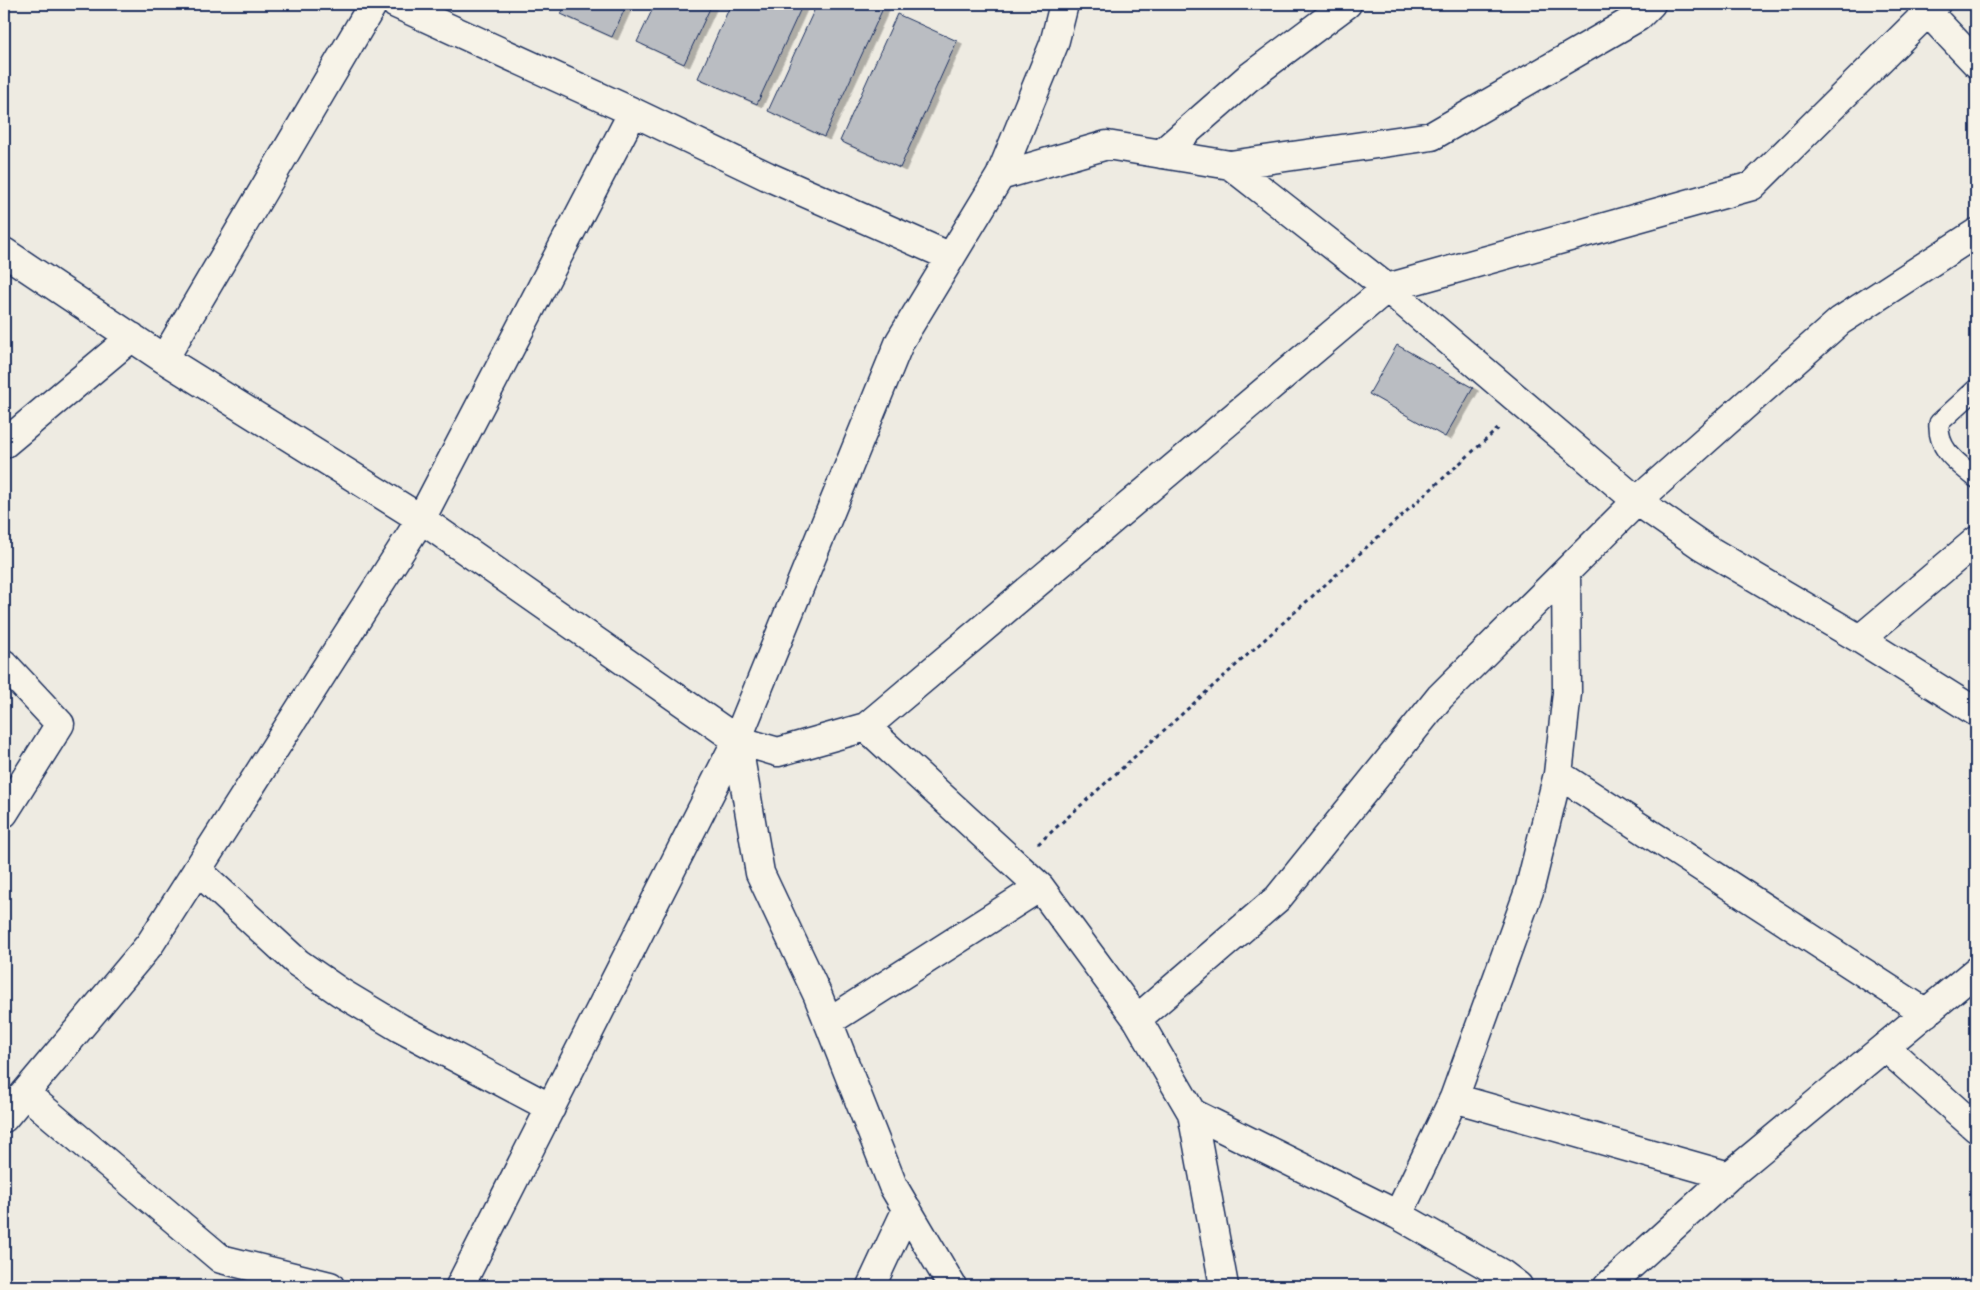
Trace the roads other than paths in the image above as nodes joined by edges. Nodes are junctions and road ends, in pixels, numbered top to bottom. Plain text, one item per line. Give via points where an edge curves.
1 (373, 4) edge
2 (396, 4) edge
3 (1064, 4) edge
4 (1347, 4) edge
5 (1651, 4) edge
6 (1928, 7) edge
7 (1976, 63) edge
8 (633, 112) junction
9 (1161, 154) junction
10 (1230, 166) junction
11 (1000, 176) junction
12 (1976, 233) edge
13 (4, 252) edge
14 (951, 257) junction
15 (1387, 288) junction
16 (132, 337) junction
17 (164, 359) junction
18 (1976, 389) edge
19 (4, 444) edge
20 (1976, 478) edge
21 (1637, 502) junction
22 (421, 519) junction
23 (1976, 541) edge
24 (1566, 572) junction
25 (1860, 639) junction
26 (4, 664) edge
27 (1976, 712) edge
28 (866, 727) junction
29 (737, 740) junction
30 (1558, 774) junction
31 (4, 813) edge
32 (197, 870) junction
33 (1040, 887) junction
34 (1976, 971) edge
35 (1926, 1013) junction
36 (1137, 1019) junction
37 (828, 1022) junction
38 (1885, 1047) junction
39 (26, 1094) junction
40 (1454, 1098) junction
41 (551, 1108) junction
42 (1192, 1113) junction
43 (4, 1118) edge
44 (1976, 1128) edge
45 (1729, 1176) junction
46 (906, 1209) junction
47 (1398, 1215) junction
48 (330, 1286) edge
49 (460, 1286) edge
50 (871, 1286) edge
51 (952, 1286) edge
52 (1224, 1286) edge
53 (1518, 1286) edge
54 (1608, 1286) edge

1 - 17 street
2 - 8 street
3 - 11 street via 1054,44
4 - 9 street via 1248,78
5 - 10 street via 1638,17 1432,136
6 - 7 street
6 - 15 street via 1752,186
8 - 14 street via 767,176
8 - 22 street
9 - 10 street
9 - 11 street via 1106,145
10 - 15 street
11 - 14 street
12 - 21 street via 1840,321
13 - 16 street
14 - 29 street via 900,341
15 - 21 street
15 - 28 street
16 - 17 street
16 - 19 street
17 - 22 street
18 - 20 lane via 1939,423 1938,431 1944,449
21 - 24 street
21 - 25 street via 1702,546
22 - 29 street
22 - 32 street
23 - 25 street
24 - 30 street via 1566,692
24 - 36 street via 1440,697 1278,898
25 - 27 street
26 - 31 street via 60,724
28 - 29 street via 778,752
28 - 33 street
29 - 37 street via 760,873
29 - 41 street
30 - 35 street
30 - 40 street via 1529,891
32 - 39 street via 150,944
32 - 41 street via 298,963 340,992 400,1028
33 - 36 street
33 - 37 street
34 - 35 street
35 - 38 street
36 - 42 street
37 - 46 street via 893,1186
38 - 44 street
38 - 45 street
39 - 43 street
39 - 48 street via 221,1259
40 - 45 street
40 - 47 street
41 - 49 street
42 - 47 street
42 - 52 street
45 - 54 street
46 - 50 street
46 - 51 street
47 - 53 street

